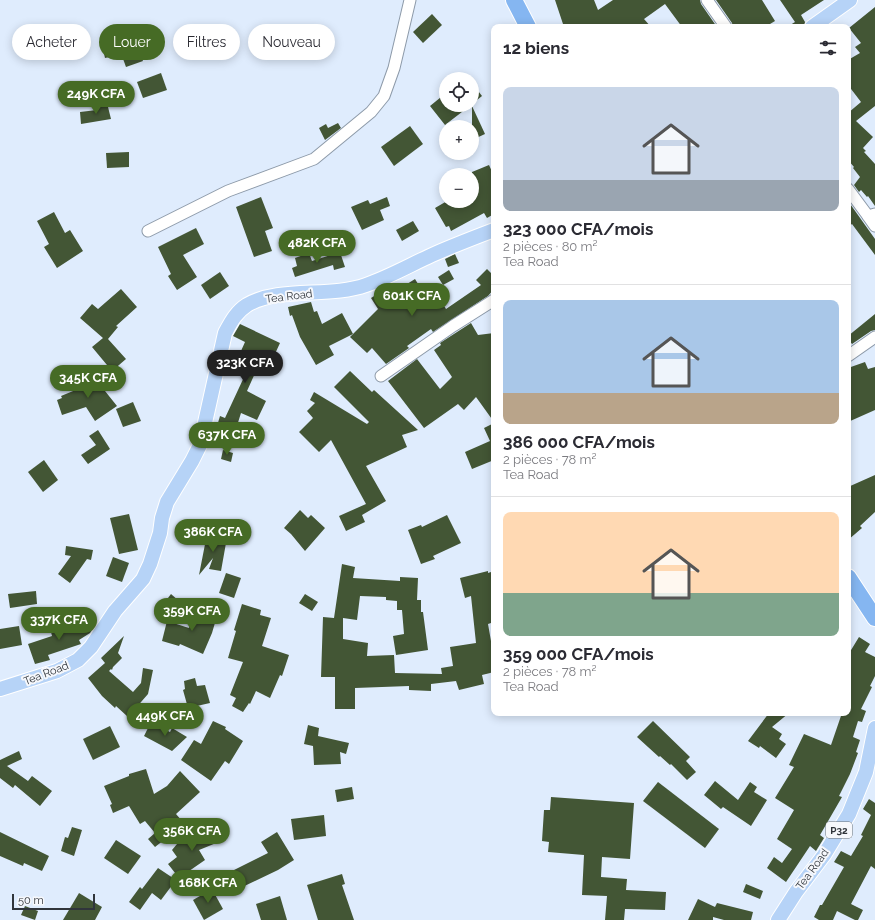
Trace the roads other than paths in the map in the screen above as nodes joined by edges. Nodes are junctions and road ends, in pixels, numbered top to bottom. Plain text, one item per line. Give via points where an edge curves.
1 (410, 0) edge
2 (514, 0) edge
3 (707, 0) edge
4 (850, 0) edge
5 (526, 24) edge
6 (724, 24) edge
7 (816, 24) edge
8 (851, 192) edge
9 (872, 215) edge
10 (875, 226) edge
11 (148, 231) dead end
12 (491, 233) edge
13 (491, 302) edge
14 (875, 337) edge
15 (851, 354) edge
16 (381, 376) dead end
17 (851, 582) edge
18 (875, 618) edge
19 (0, 689) edge
20 (875, 728) edge
21 (778, 920) edge

1 - 11 street via 394,68 384,96 371,112 314,159 228,191
2 - 5 highway
3 - 6 street
4 - 7 main road
8 - 9 street
9 - 10 street
12 - 19 main road, Tea Road via 432,255 365,286 259,300 247,305 232,318 224,339 200,445 167,502 160,533 143,579 115,611 92,647 78,660 57,671
13 - 16 street
14 - 15 street
17 - 18 highway
20 - 21 main road, Tea Road / P32 via 866,772 849,814 824,855

